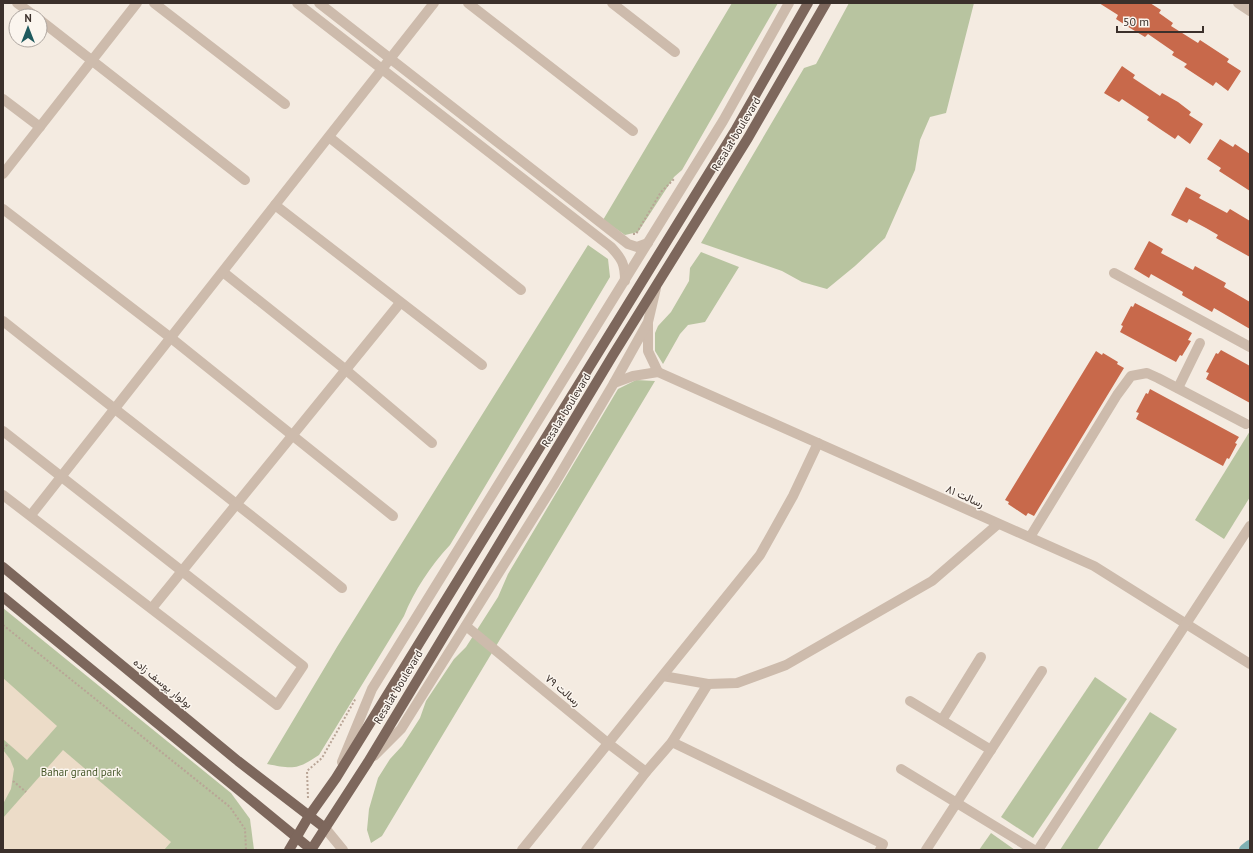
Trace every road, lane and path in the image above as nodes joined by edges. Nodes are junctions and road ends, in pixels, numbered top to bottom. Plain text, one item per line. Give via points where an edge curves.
1 (137, 3) edge
2 (154, 3) edge
3 (297, 3) edge
4 (319, 3) edge
5 (434, 3) edge
6 (468, 3) edge
7 (612, 3) edge
8 (790, 3) edge
9 (808, 3) edge
10 (826, 3) edge
11 (1238, 3) edge
12 (1250, 11) edge
13 (48, 26) edge
14 (675, 52) dead end
15 (391, 58) junction
16 (93, 60) junction
17 (381, 70) junction
18 (3, 99) edge
19 (285, 104) dead end
20 (40, 127) junction
21 (633, 131) dead end
22 (329, 137) junction
23 (3, 174) edge
24 (245, 180) dead end
25 (275, 205) junction
26 (3, 209) edge
27 (648, 243) junction
28 (222, 272) junction
29 (1114, 273) dead end
30 (625, 281) junction
31 (657, 286) junction
32 (521, 290) dead end
33 (400, 303) junction
34 (3, 321) edge
35 (648, 322) junction
36 (170, 338) junction
37 (1200, 343) dead end
38 (1250, 347) edge
39 (482, 365) dead end
40 (346, 370) junction
41 (658, 372) junction
42 (614, 383) junction
43 (1178, 388) junction
44 (114, 409) junction
45 (1246, 424) dead end
46 (3, 431) edge
47 (292, 436) junction
48 (432, 443) dead end
49 (818, 443) junction
50 (60, 478) junction
51 (3, 495) edge
52 (238, 504) junction
53 (31, 515) junction
54 (393, 516) dead end
55 (998, 524) junction
56 (1250, 526) edge
57 (1030, 537) junction
58 (3, 567) edge
59 (182, 573) junction
60 (342, 588) dead end
61 (3, 597) edge
62 (152, 608) junction
63 (1186, 624) junction
64 (3, 626) edge
65 (466, 626) junction
66 (981, 657) dead end
67 (1250, 664) edge
68 (1042, 671) dead end
69 (663, 676) junction
70 (708, 684) junction
71 (910, 700) dead end
72 (942, 720) junction
73 (672, 742) junction
74 (8, 744) dead end
75 (609, 744) junction
76 (3, 749) edge
77 (991, 750) junction
78 (368, 762) junction
79 (901, 769) dead end
80 (646, 772) junction
81 (336, 778) junction
82 (13, 780) dead end
83 (26, 792) dead end
84 (956, 803) junction
85 (309, 816) junction
86 (325, 828) junction
87 (296, 838) junction
88 (881, 847) edge
89 (246, 850) edge
90 (289, 850) edge
91 (344, 850) edge
92 (522, 850) edge
93 (586, 850) edge
94 (926, 850) edge
95 (1034, 850) edge
96 (1038, 850) edge

1 - 16 street
2 - 19 street
3 - 17 street
4 - 15 street
5 - 15 street
6 - 21 street
7 - 14 street
8 - 27 street via 723,121
9 - 81 main road, Resalat boulevard via 732,136
10 - 31 main road, Resalat boulevard via 748,138
11 - 12 street
13 - 16 street
15 - 17 street
15 - 27 street via 628,244 637,247
16 - 20 street
16 - 24 street
17 - 22 street
17 - 30 street via 611,247 625,267
18 - 20 street
20 - 23 street
22 - 25 street
22 - 32 street
25 - 28 street
25 - 33 street
26 - 36 street
27 - 30 street
28 - 36 street
28 - 40 street
29 - 38 street
30 - 81 street via 372,689
31 - 35 street
31 - 78 main road, Resalat boulevard
33 - 39 street
33 - 40 street
34 - 44 street
35 - 41 street via 648,351
35 - 42 street
36 - 44 street
36 - 47 street
37 - 43 street
40 - 47 street
40 - 48 street
41 - 42 street
41 - 49 street, رسالت ۸۱
42 - 65 street
43 - 45 street
43 - 57 street via 1147,373 1131,376
44 - 50 street
44 - 52 street
46 - 50 street
47 - 52 street
47 - 54 street
49 - 55 street, رسالت ۸۱
49 - 69 street via 793,496 760,555
50 - 53 street
50 - 59 street
51 - 53 street
52 - 59 street
52 - 60 street
53 - 62 street
55 - 57 street, رسالت ۸۱
55 - 70 street via 932,581 786,665 737,683
56 - 63 street
57 - 63 street, رسالت ۸۱ via 1094,566
58 - 85 main road, بولوار یوسف زاده via 238,761
59 - 62 street
59 - 62 street via 303,666 276,705
61 - 87 main road
63 - 67 street, رسالت ۸۱
63 - 96 street
64 - 89 path via 230,807 245,829
65 - 75 street, رسالت ۷۹
65 - 78 street via 401,729
66 - 72 street
68 - 77 street
69 - 70 street
69 - 75 street
70 - 73 street
71 - 72 street
72 - 77 street
73 - 80 street
73 - 88 street
74 - 76 path
75 - 80 street, رسالت ۷۹
75 - 92 street
77 - 84 street
78 - 86 main road, Resalat boulevard
79 - 84 street
80 - 93 street
81 - 85 main road, Resalat boulevard
82 - 83 path
84 - 94 street
84 - 95 street
85 - 86 main road, بولوار یوسف زاده
85 - 87 main road, Resalat boulevard
86 - 87 main road, Resalat boulevard via 312,850
86 - 91 street
87 - 90 main road

